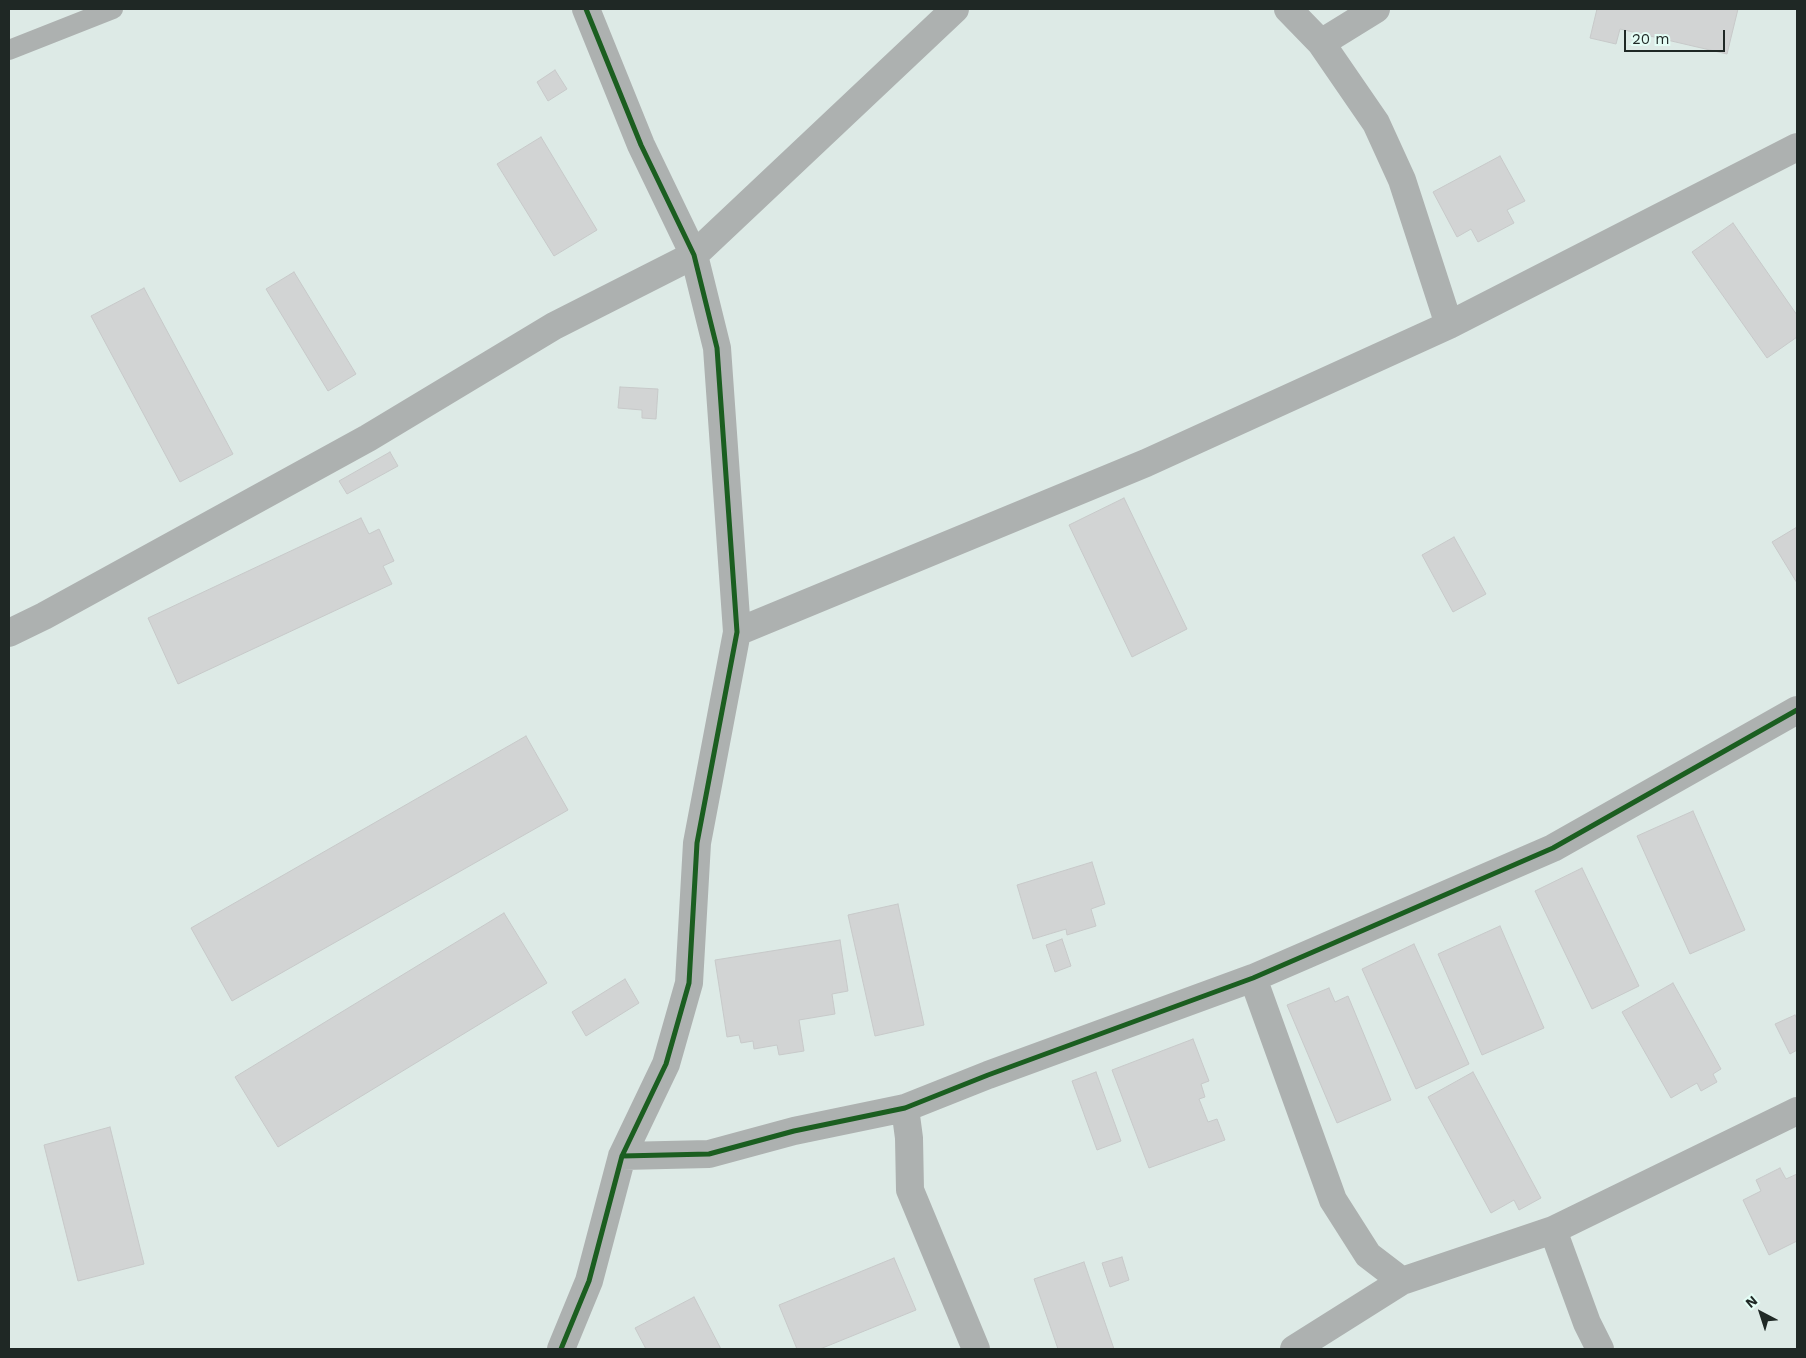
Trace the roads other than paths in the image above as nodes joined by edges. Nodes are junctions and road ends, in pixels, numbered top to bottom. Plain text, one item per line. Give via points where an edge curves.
1 (114, 9) edge
2 (586, 9) edge
3 (955, 9) edge
4 (1288, 9) edge
5 (1376, 9) edge
6 (1320, 42) junction
7 (9, 50) edge
8 (1797, 147) edge
9 (694, 254) junction
10 (1450, 325) junction
11 (738, 632) junction
12 (9, 633) edge
13 (1797, 710) edge
14 (1253, 978) junction
15 (905, 1108) junction
16 (1797, 1111) edge
17 (622, 1156) junction
18 (1553, 1230) junction
19 (1402, 1281) junction
20 (561, 1349) edge
21 (976, 1349) edge
22 (1294, 1349) edge
23 (1600, 1349) edge

1 - 7 lane
2 - 9 street via 641,145
3 - 9 street
4 - 6 street
5 - 6 street
6 - 10 street via 1376,123 1402,180
8 - 10 street
9 - 11 street via 717,348
9 - 12 street via 554,326 368,438
10 - 11 street via 1146,463
11 - 17 street via 697,843 689,983 666,1064
13 - 14 street via 1553,848
14 - 15 street
14 - 19 street via 1333,1200 1368,1255
15 - 17 street via 794,1131 709,1154
15 - 21 street via 910,1190
16 - 18 street
17 - 20 street via 589,1280
18 - 19 street
18 - 23 street via 1587,1323
19 - 22 street

